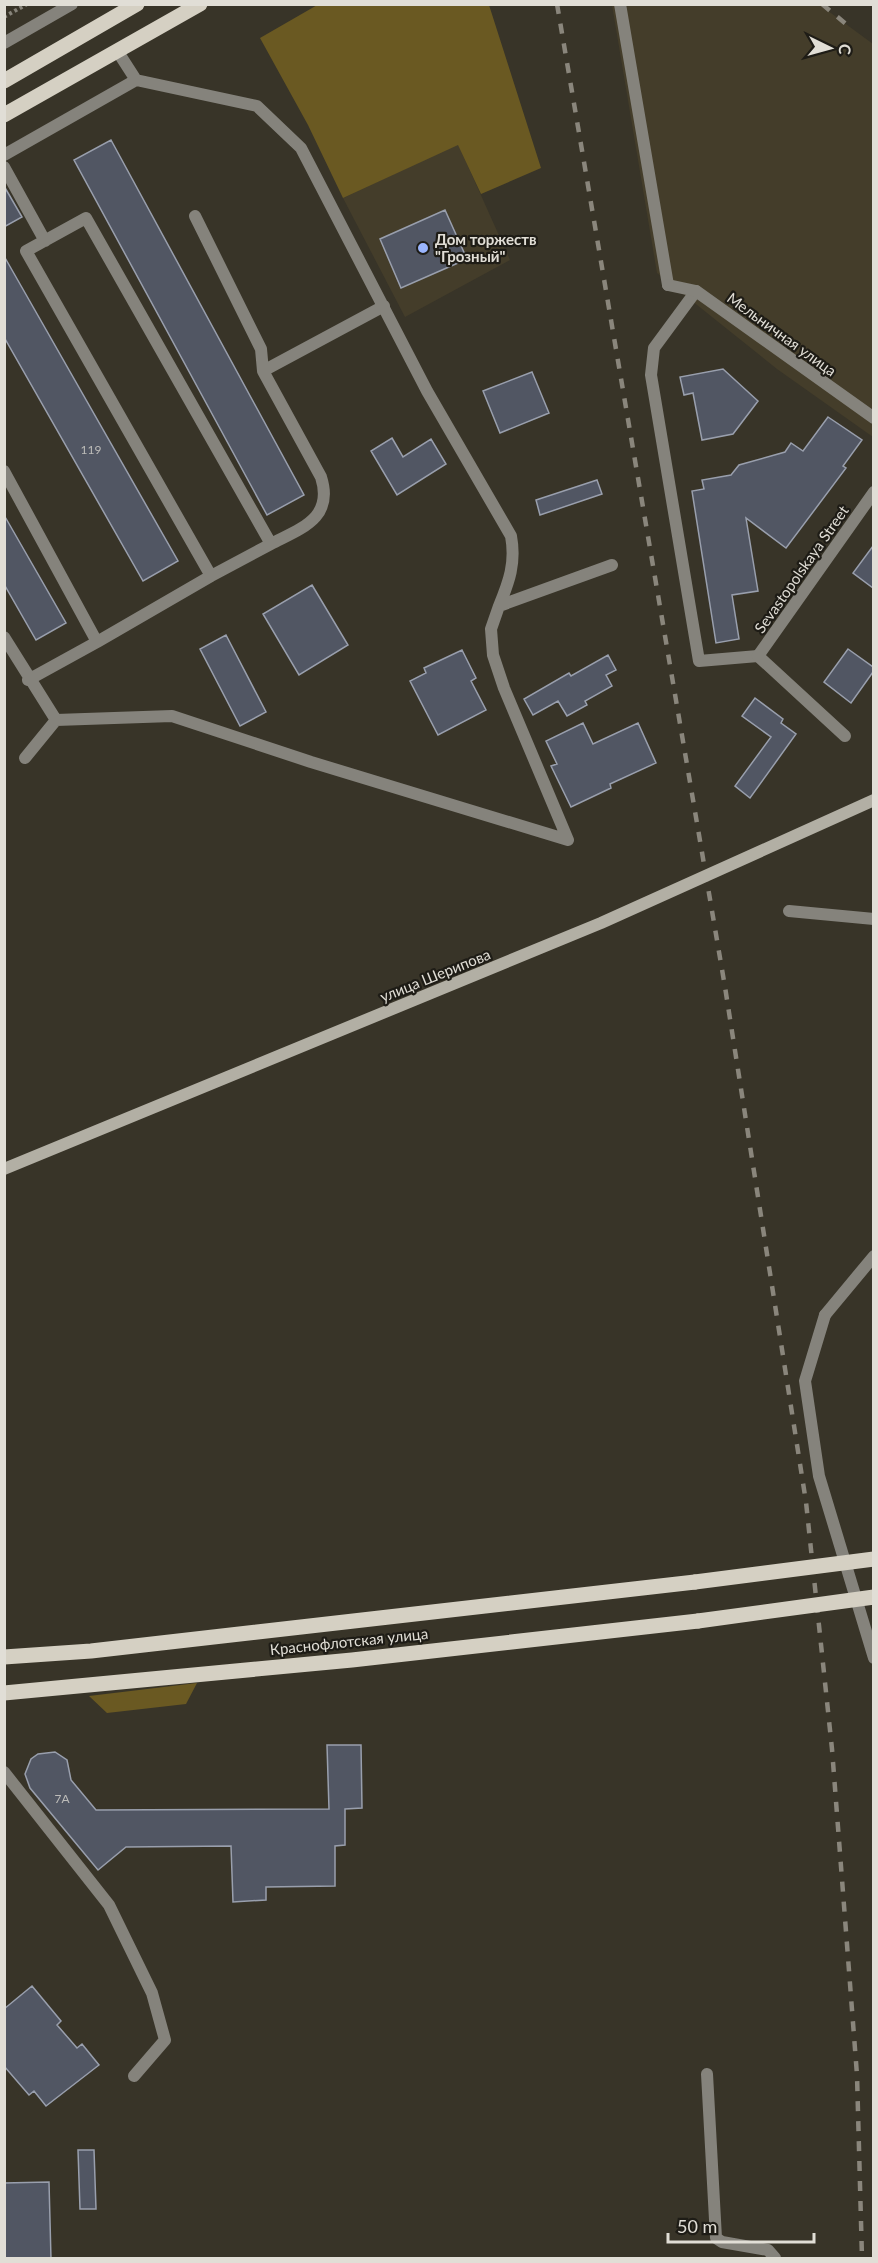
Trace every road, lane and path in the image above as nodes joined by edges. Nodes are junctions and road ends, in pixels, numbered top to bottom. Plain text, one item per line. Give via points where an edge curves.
1 (27, 4) edge
2 (72, 4) edge
3 (137, 4) edge
4 (201, 4) edge
5 (620, 4) edge
6 (4, 17) edge
7 (4, 43) edge
8 (118, 52) junction
9 (136, 80) junction
10 (4, 81) edge
11 (4, 115) edge
12 (4, 155) edge
13 (4, 167) edge
14 (195, 216) dead end
15 (45, 241) junction
16 (696, 291) junction
17 (384, 306) junction
18 (262, 371) junction
19 (873, 418) edge
20 (4, 471) edge
21 (873, 492) edge
22 (271, 544) junction
23 (612, 566) dead end
24 (211, 576) junction
25 (499, 606) junction
26 (4, 637) edge
27 (97, 642) junction
28 (758, 656) junction
29 (28, 680) junction
30 (56, 720) junction
31 (845, 736) dead end
32 (25, 758) dead end
33 (873, 800) edge
34 (789, 910) dead end
35 (873, 919) edge
36 (4, 1169) edge
37 (873, 1256) edge
38 (873, 1559) edge
39 (873, 1597) edge
40 (4, 1657) edge
41 (873, 1658) edge
42 (4, 1693) edge
43 (4, 1772) edge
44 (707, 2074) dead end
45 (134, 2076) dead end
46 (775, 2259) edge

1 - 6 path
2 - 7 street
3 - 10 main road
4 - 8 main road
5 - 16 street, Мельничная улица via 668,285
8 - 9 street
8 - 11 main road
9 - 12 street
9 - 17 street via 257,106 301,148
13 - 15 street
14 - 18 street via 261,349
15 - 22 street via 86,218
15 - 24 street via 26,251
16 - 19 street, Мельничная улица
16 - 28 street via 654,348 651,375 699,661
17 - 18 street
17 - 25 street via 511,536 511,578
18 - 22 street via 321,477 326,493 317,515 304,527
20 - 27 street
21 - 28 street, Sevastopolskaya Street
22 - 24 street
23 - 25 street
24 - 27 street
25 - 30 street via 491,629 493,655 568,840 172,716
26 - 29 street
27 - 29 street
28 - 31 street, Sevastopolskaya Street
29 - 30 street
30 - 32 street
33 - 36 main road, улица Шерипова, bridge via 601,923
34 - 35 street
37 - 41 street via 825,1315 805,1381 819,1476
38 - 40 main road, bridge via 92,1651
39 - 42 main road, Краснофлотская улица, bridge via 352,1660
43 - 45 street via 109,1905 152,1993 165,2040
44 - 46 street via 716,2238 768,2250

